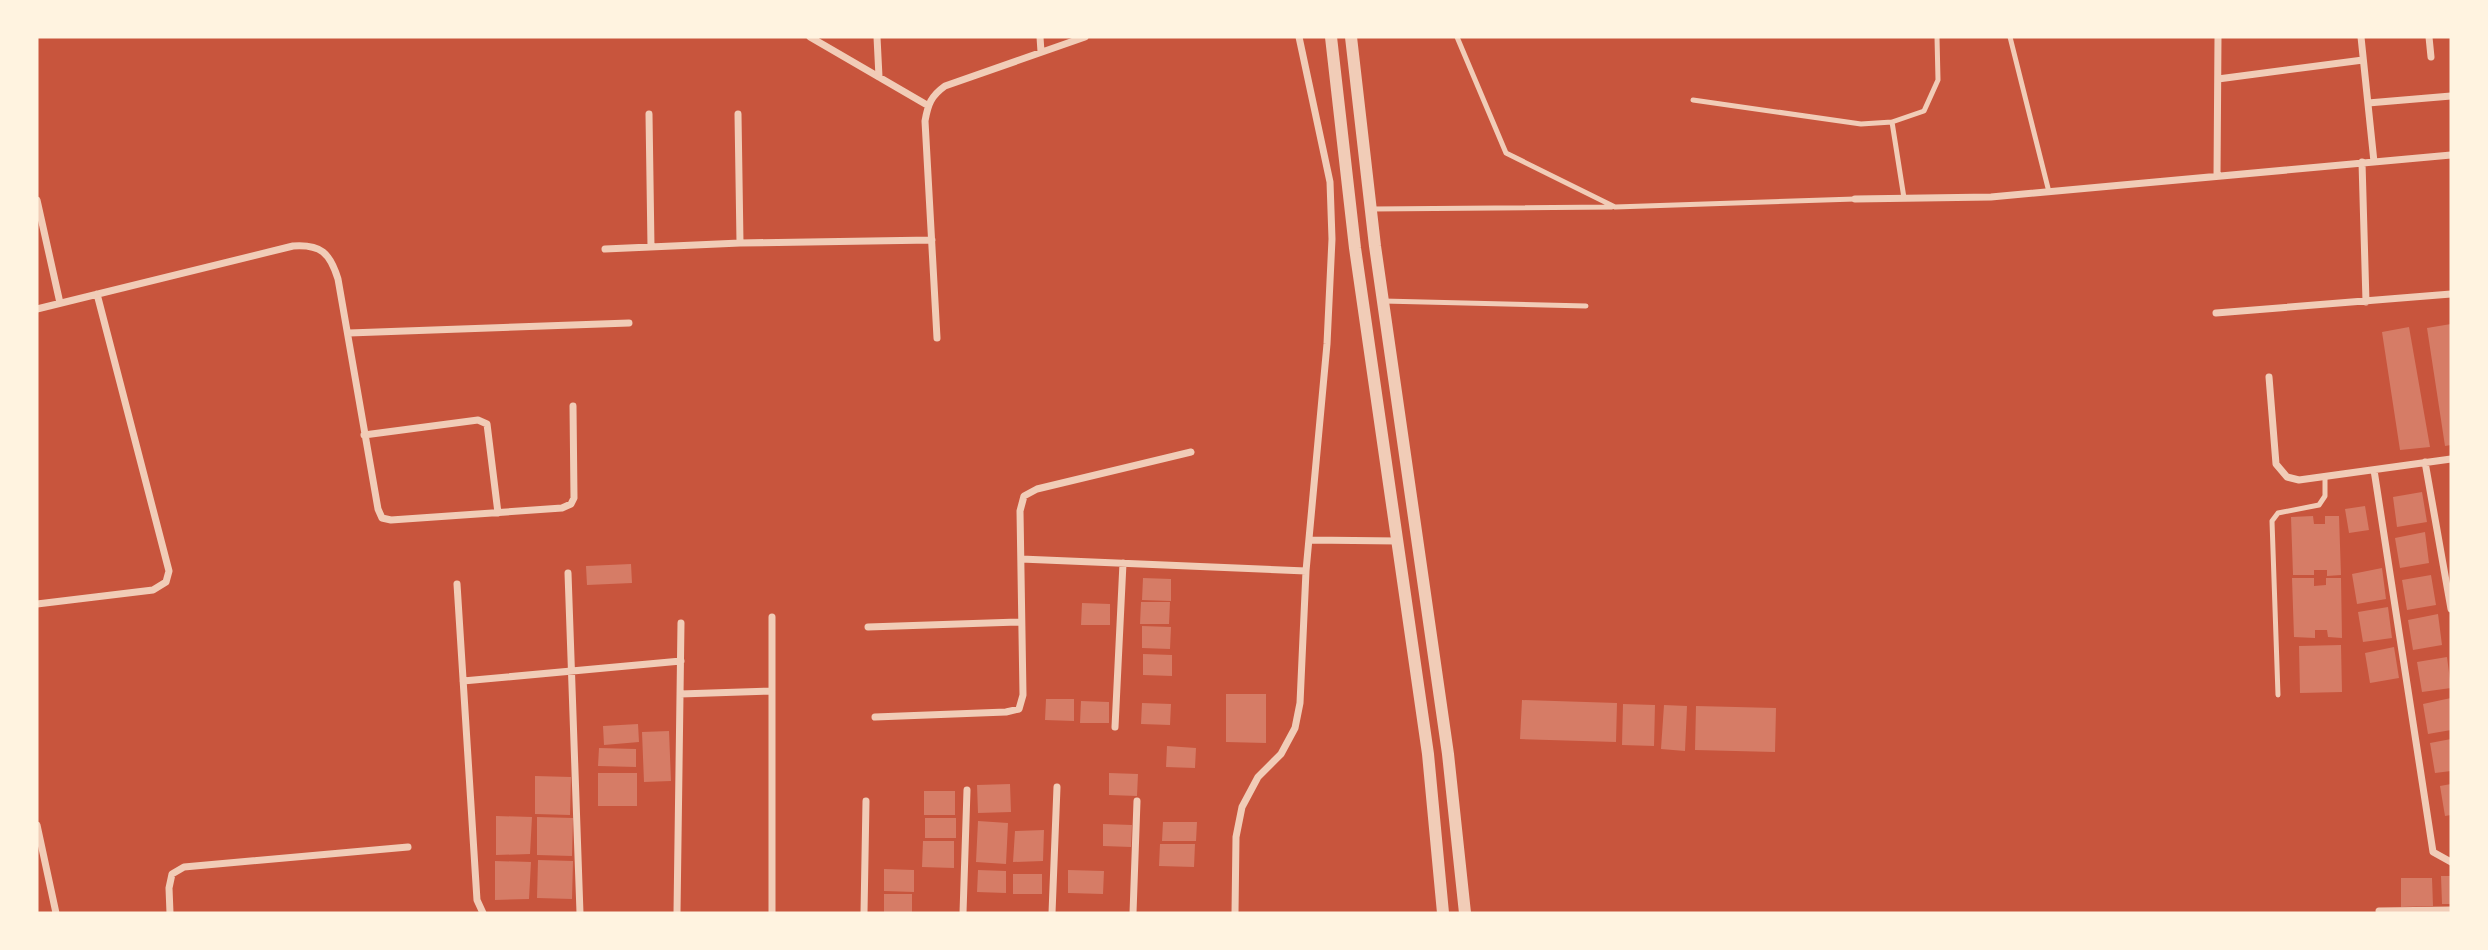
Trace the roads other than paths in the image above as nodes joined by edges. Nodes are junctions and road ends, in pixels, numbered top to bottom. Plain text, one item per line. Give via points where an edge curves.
1 (810, 37) edge
2 (877, 37) edge
3 (1040, 37) edge
4 (1085, 37) edge
5 (1299, 37) edge
6 (1331, 37) edge
7 (1351, 37) edge
8 (1457, 37) edge
9 (1937, 37) edge
10 (2010, 37) edge
11 (2218, 37) edge
12 (2361, 37) edge
13 (2429, 37) edge
14 (1041, 52) junction
15 (2431, 57) dead end
16 (2363, 60) junction
17 (879, 77) junction
18 (2218, 79) junction
19 (2451, 96) edge
20 (1693, 100) dead end
21 (2368, 103) junction
22 (928, 105) junction
23 (649, 114) dead end
24 (738, 114) dead end
25 (1892, 121) junction
26 (2451, 155) edge
27 (2362, 162) junction
28 (2374, 162) junction
29 (2217, 176) junction
30 (2049, 192) junction
31 (1904, 198) junction
32 (1856, 199) joint
33 (37, 200) edge
34 (1615, 207) junction
35 (1371, 209) junction
36 (932, 240) junction
37 (740, 243) junction
38 (651, 247) junction
39 (605, 248) dead end
40 (97, 293) junction
41 (2451, 294) edge
42 (1383, 301) junction
43 (2366, 302) junction
44 (61, 303) junction
45 (1586, 306) dead end
46 (37, 309) edge
47 (2216, 313) dead end
48 (629, 323) dead end
49 (349, 333) junction
50 (937, 338) dead end
51 (2269, 377) dead end
52 (573, 407) dead end
53 (364, 435) junction
54 (1191, 452) dead end
55 (2451, 458) edge
56 (2425, 462) junction
57 (2374, 470) junction
58 (2325, 476) junction
59 (498, 513) junction
60 (1309, 540) junction
61 (1398, 541) junction
62 (1021, 559) junction
63 (1123, 563) junction
64 (1306, 571) junction
65 (568, 573) dead end
66 (457, 584) dead end
67 (37, 604) edge
68 (2451, 609) edge
69 (772, 617) dead end
70 (1020, 622) junction
71 (681, 623) dead end
72 (868, 627) dead end
73 (681, 661) junction
74 (572, 671) junction
75 (463, 681) junction
76 (772, 691) junction
77 (680, 694) junction
78 (2278, 695) dead end
79 (875, 717) dead end
80 (1115, 727) dead end
81 (1057, 787) dead end
82 (967, 790) dead end
83 (866, 802) dead end
84 (1137, 802) dead end
85 (37, 825) edge
86 (408, 848) dead end
87 (2451, 862) edge
88 (2451, 910) edge
89 (2379, 911) dead end
90 (56, 913) edge
91 (170, 913) edge
92 (484, 913) edge
93 (580, 913) edge
94 (677, 913) edge
95 (772, 913) edge
96 (864, 913) edge
97 (963, 913) edge
98 (1052, 913) edge
99 (1133, 913) edge
100 (1235, 913) edge
101 (1443, 913) edge
102 (1465, 913) edge

1 - 17 street
2 - 17 street
3 - 14 street
4 - 14 street
5 - 60 street via 1330,182 1332,239
6 - 61 street via 1355,248
7 - 35 street
8 - 34 lane via 1506,153
9 - 25 lane via 1938,80 1924,111
10 - 30 lane
11 - 18 street
12 - 16 street
13 - 15 street
14 - 22 street via 945,86
16 - 18 street
16 - 21 street
17 - 22 street
18 - 29 street
19 - 21 street
20 - 25 lane via 1861,124
21 - 28 street
22 - 36 street
23 - 38 street
24 - 37 street
25 - 31 lane
26 - 28 street
27 - 28 street
27 - 29 street
27 - 43 street
29 - 30 street
30 - 31 street
31 - 32 street
32 - 34 lane
33 - 44 street
34 - 35 lane
35 - 42 street
36 - 37 street
36 - 50 street
37 - 38 street
38 - 39 street
40 - 44 street
40 - 49 street via 308,245 333,262
40 - 67 street via 169,571 166,582 153,590
41 - 43 street
42 - 45 lane
42 - 102 street via 1448,754
43 - 47 street
44 - 46 street
48 - 49 street
49 - 53 street
51 - 58 street via 2276,464 2287,477 2299,480
52 - 59 street via 571,504
53 - 59 street via 383,518
53 - 59 street via 478,420 487,424
54 - 62 street via 1024,496
55 - 56 street
56 - 57 street
56 - 68 street
57 - 58 street
57 - 87 street via 2433,852
58 - 78 lane via 2325,496 2319,505 2278,513 2272,521
60 - 61 street
60 - 64 street
61 - 101 street via 1428,754
62 - 63 street
62 - 70 street
63 - 64 street
63 - 80 street
64 - 100 street via 1295,728 1242,807 1236,837
65 - 74 street
66 - 75 street
69 - 76 street
70 - 72 street
70 - 79 street via 1023,695 1019,709
71 - 73 street
73 - 74 street
73 - 77 street
74 - 75 street
74 - 93 street
75 - 92 street via 477,900
76 - 77 street
76 - 95 street
77 - 94 street
81 - 98 street
82 - 97 street
83 - 96 street
84 - 99 street
85 - 90 street
86 - 91 street via 184,867 172,874
88 - 89 street

